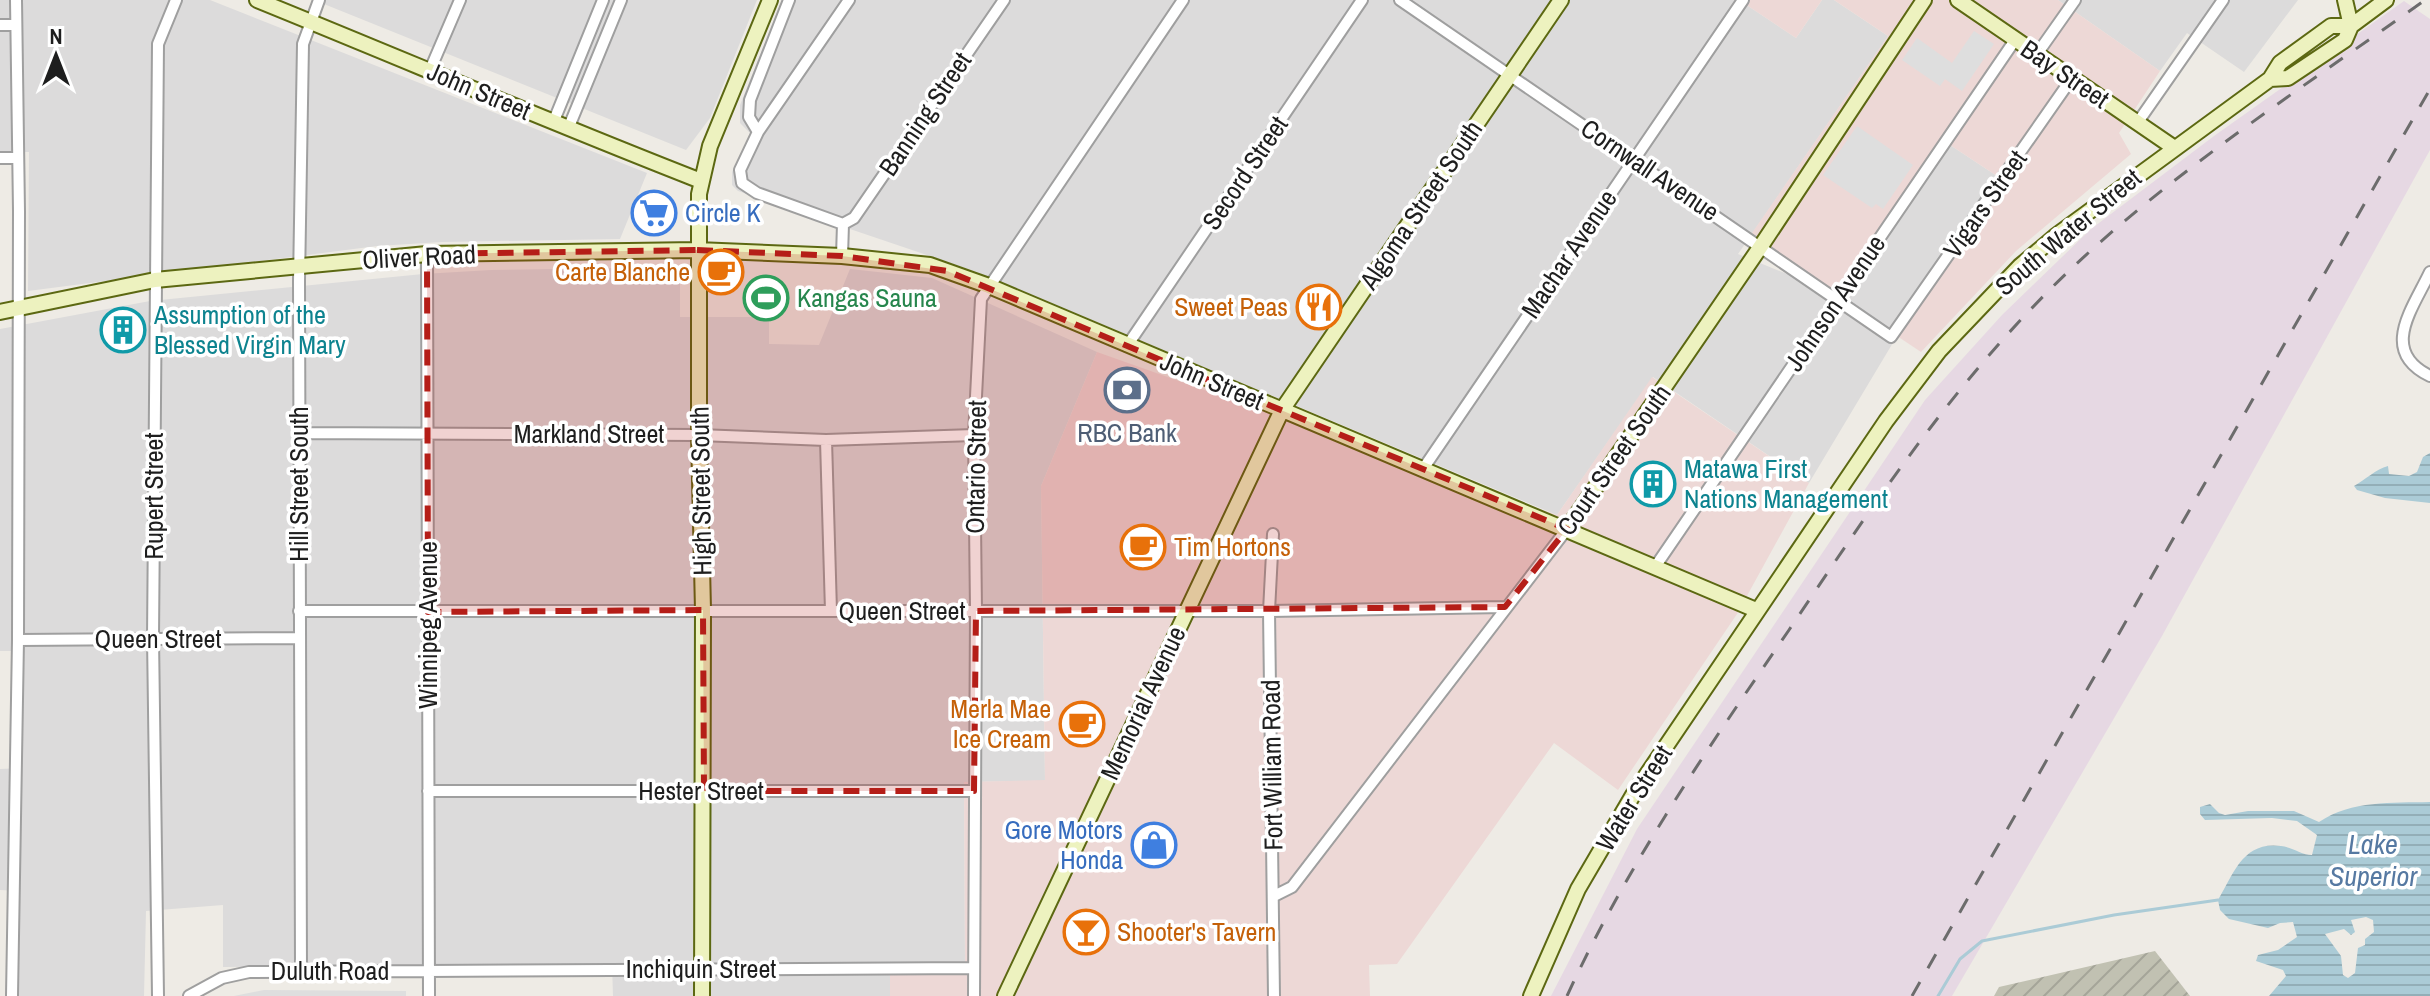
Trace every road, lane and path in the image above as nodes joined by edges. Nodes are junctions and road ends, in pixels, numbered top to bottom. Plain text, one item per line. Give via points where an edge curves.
1 (16, 0) edge
2 (176, 0) edge
3 (257, 0) edge
4 (319, 0) edge
5 (460, 0) edge
6 (603, 0) edge
7 (621, 0) edge
8 (770, 0) edge
9 (789, 0) edge
10 (849, 0) edge
11 (1004, 0) edge
12 (1183, 0) edge
13 (1362, 0) edge
14 (1400, 0) edge
15 (1561, 0) edge
16 (1743, 0) edge
17 (1924, 0) edge
18 (1958, 0) edge
19 (2075, 0) edge
20 (2223, 0) edge
21 (2345, 0) edge
22 (2386, 0) edge
23 (310, 22) junction
24 (0, 25) edge
25 (16, 25) junction
26 (2351, 26) junction
27 (2015, 40) junction
28 (2037, 54) junction
29 (430, 70) junction
30 (1510, 74) junction
31 (2072, 78) junction
32 (2138, 122) junction
33 (553, 123) junction
34 (568, 129) junction
35 (758, 132) junction
36 (2173, 147) junction
37 (0, 158) edge
38 (18, 158) junction
39 (1633, 159) junction
40 (701, 181) junction
41 (843, 224) junction
42 (1761, 246) junction
43 (697, 250) junction
44 (427, 254) junction
45 (842, 256) junction
46 (300, 265) junction
47 (2430, 272) edge
48 (155, 280) junction
49 (989, 286) junction
50 (1837, 301) junction
51 (19, 309) junction
52 (0, 312) edge
53 (1897, 331) joint
54 (1127, 346) junction
55 (2430, 376) edge
56 (1282, 410) junction
57 (300, 433) junction
58 (428, 433) junction
59 (699, 435) junction
60 (974, 435) junction
61 (826, 440) junction
62 (1423, 469) junction
63 (1567, 529) junction
64 (1273, 534) dead end
65 (1655, 567) junction
66 (1505, 607) junction
67 (703, 610) junction
68 (1186, 610) junction
69 (1756, 610) junction
70 (299, 611) junction
71 (831, 611) junction
72 (976, 611) junction
73 (1269, 611) junction
74 (428, 612) junction
75 (153, 638) junction
76 (299, 638) junction
77 (18, 640) junction
78 (428, 791) junction
79 (704, 791) junction
80 (974, 791) junction
81 (1274, 896) junction
82 (974, 968) junction
83 (703, 969) junction
84 (429, 970) junction
85 (301, 971) junction
86 (12, 996) edge
87 (158, 996) edge
88 (189, 996) edge
89 (429, 996) edge
90 (702, 996) edge
91 (974, 996) edge
92 (1005, 996) edge
93 (1274, 996) edge
94 (1531, 996) edge

1 - 25 street
2 - 48 street, Rupert Street via 158,44
3 - 23 main road, John Street
4 - 23 street, Hill Street South
5 - 29 street
6 - 33 street
7 - 34 street
8 - 40 main road, High Street South via 710,146
9 - 35 street via 750,100 749,117
10 - 35 street
11 - 41 street, Banning Street via 854,218
12 - 49 street, Ontario Street
13 - 54 street, Secord Street
14 - 30 street, Cornwall Avenue
15 - 30 main road, Algoma Street South
16 - 39 street, Machar Avenue
17 - 42 main road, Court Street South
18 - 27 main road, Bay Street
19 - 28 street
20 - 32 street
21 - 26 main road
22 - 26 main road, South Water Street
23 - 29 main road, John Street
23 - 46 street, Hill Street South via 303,44
24 - 25 street
25 - 38 street
26 - 36 main road, South Water Street via 2331,26 2280,63 2270,79
27 - 28 main road, Bay Street
27 - 50 street, Johnson Avenue
28 - 31 main road, Bay Street
29 - 33 main road, John Street
30 - 39 street, Cornwall Avenue
30 - 56 main road, Algoma Street South
31 - 32 main road, Bay Street
31 - 53 street, Vigars Street
32 - 36 main road, Bay Street
33 - 34 main road, John Street
34 - 40 main road, John Street
35 - 41 street via 740,170 742,183
36 - 69 main road, South Water Street via 2020,266 1948,341
37 - 38 street
38 - 51 street
39 - 42 street, Cornwall Avenue
39 - 62 street, Machar Avenue
40 - 43 main road, High Street South
41 - 45 street
42 - 50 street, Cornwall Avenue
42 - 63 main road, Court Street South
43 - 44 main road, Oliver Road
43 - 45 main road, Oliver Road
43 - 59 main road, High Street South
44 - 46 main road, Oliver Road
44 - 58 street, Winnipeg Avenue
45 - 49 main road, John Street via 930,265
46 - 48 main road, Oliver Road
46 - 57 street, Hill Street South
47 - 55 street via 2401,341 2409,362
48 - 51 main road, Oliver Road
48 - 75 street, Rupert Street
49 - 54 main road, John Street
49 - 60 street, Ontario Street via 981,299
50 - 53 street, Cornwall Avenue via 1891,337
50 - 65 street, Johnson Avenue
51 - 52 main road, Oliver Road
51 - 77 street
54 - 56 main road, John Street
56 - 62 main road, John Street
56 - 68 main road, Memorial Avenue
57 - 58 street, Markland Street
57 - 70 street, Hill Street South
58 - 59 street, Markland Street
58 - 74 street, Winnipeg Avenue
59 - 61 street, Markland Street
59 - 67 main road, High Street South
60 - 61 street, Markland Street
60 - 72 street, Ontario Street
61 - 71 street
62 - 63 main road, John Street
63 - 65 main road, John Street
63 - 66 street, Court Street South
64 - 73 street, Fort William Road
65 - 69 main road, John Street
66 - 73 street, Queen Street
66 - 81 street, Court Street South via 1292,887
67 - 71 street, Queen Street
67 - 74 street, Queen Street
67 - 79 main road, High Street South
68 - 72 street, Queen Street
68 - 73 street, Queen Street
68 - 92 main road, Memorial Avenue
69 - 94 main road, Water Street via 1633,795 1578,889
70 - 74 street, Queen Street
70 - 76 street, Hill Street South
71 - 72 street, Queen Street
72 - 80 street, Ontario Street
73 - 81 street, Fort William Road
74 - 78 street, Winnipeg Avenue
75 - 76 street, Queen Street
75 - 77 street, Queen Street
75 - 87 street, Rupert Street
76 - 85 street, Hill Street South
77 - 86 street
78 - 79 street, Hester Street
78 - 84 street, Winnipeg Avenue
79 - 80 street, Hester Street
79 - 83 main road, High Street South
80 - 82 street, Ontario Street
81 - 93 street, Fort William Road
82 - 83 street, Inchiquin Street
82 - 91 street, Ontario Street
83 - 84 street, Inchiquin Street
83 - 90 main road, High Street South
84 - 85 street, Duluth Road
84 - 89 street, Winnipeg Avenue
85 - 88 street, Duluth Road via 230,975

